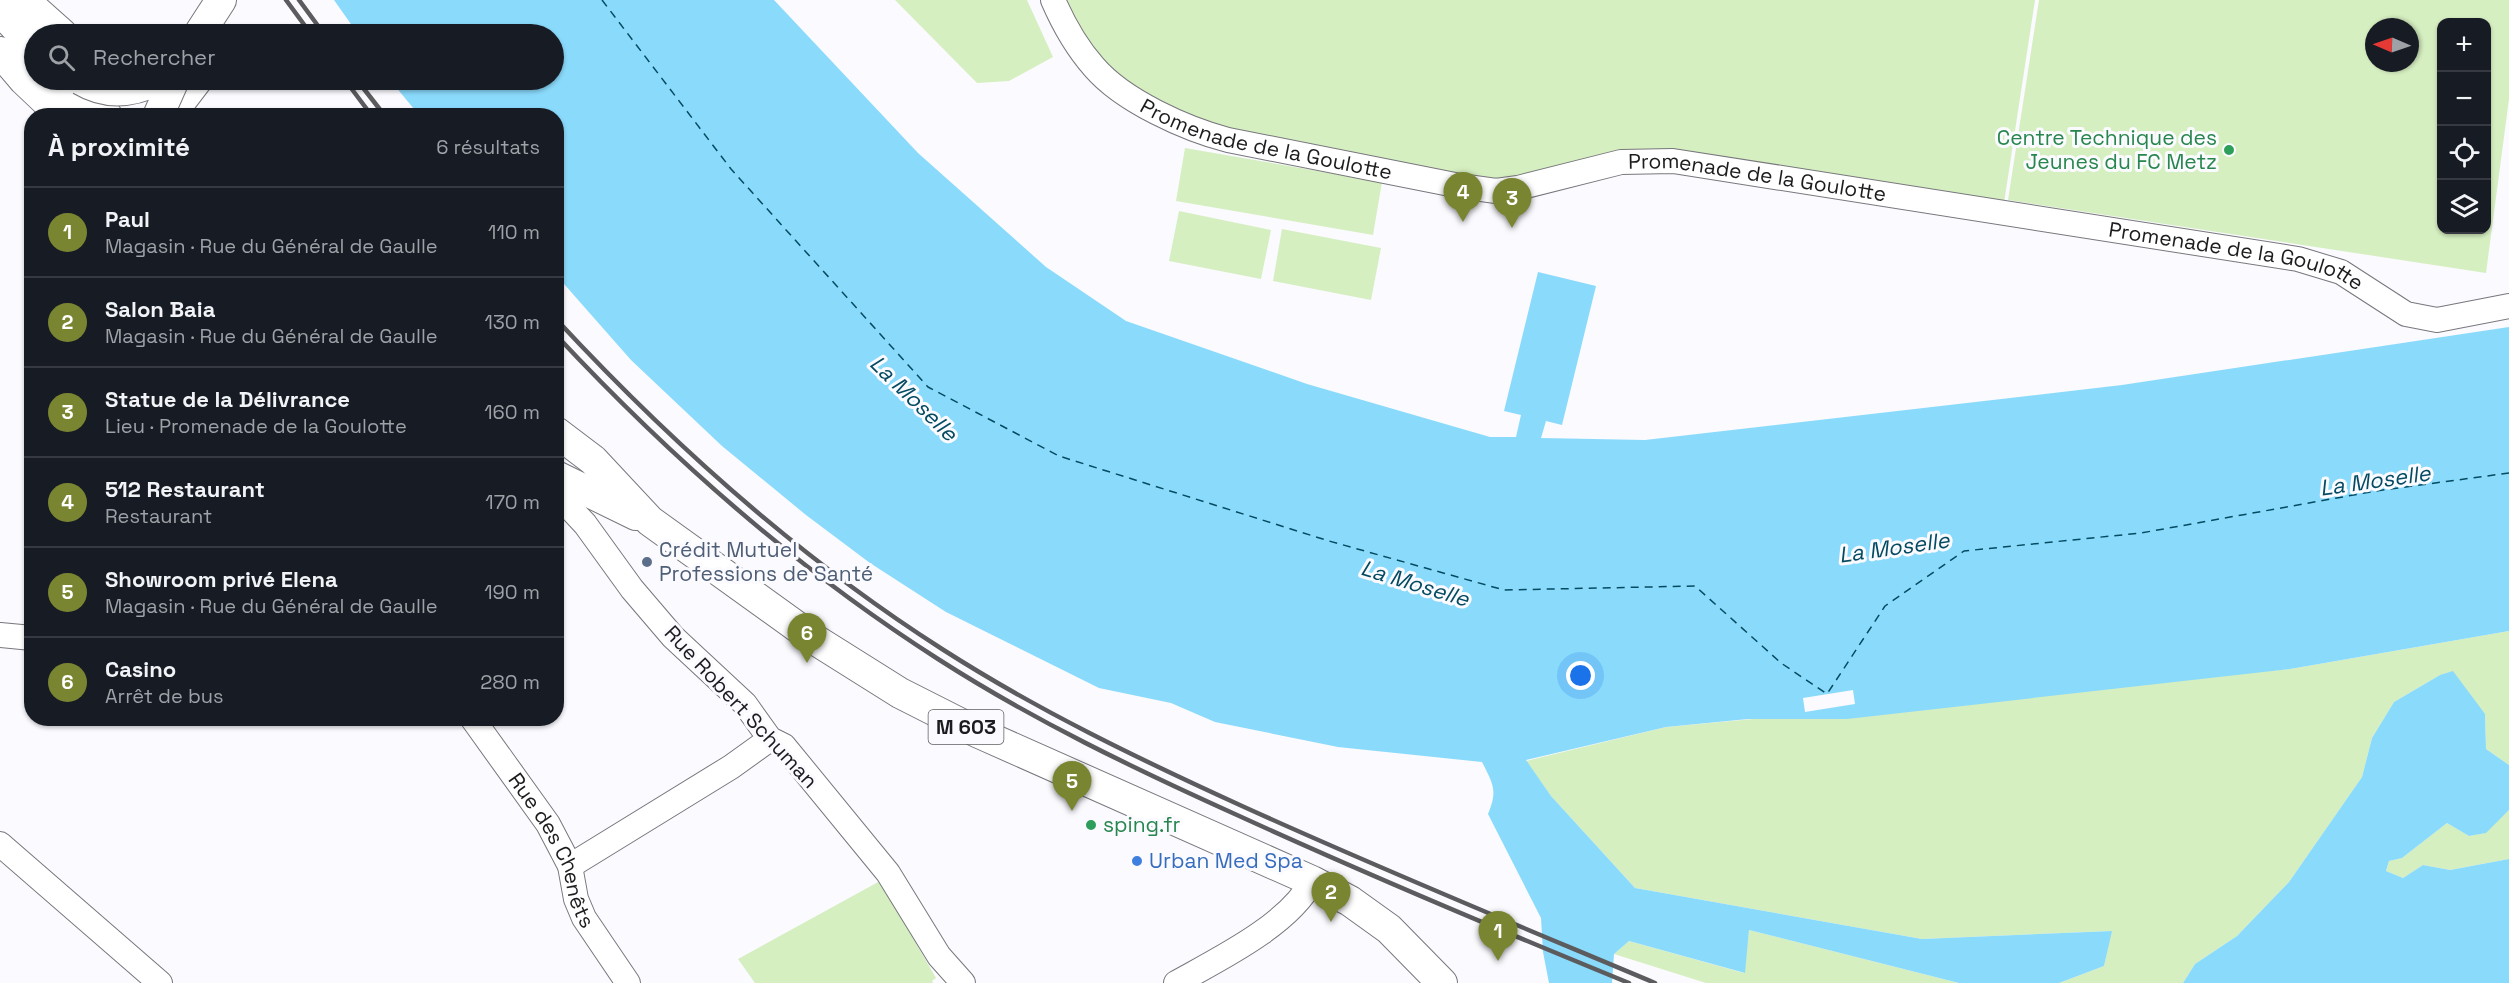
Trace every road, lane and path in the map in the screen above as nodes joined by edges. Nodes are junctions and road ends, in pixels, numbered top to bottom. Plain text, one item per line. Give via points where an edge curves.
1 (24, 0) edge
2 (220, 0) edge
3 (241, 0) edge
4 (1053, 0) edge
5 (0, 11) edge
6 (51, 24) edge
7 (205, 24) edge
8 (228, 24) edge
9 (24, 36) edge
10 (0, 52) edge
11 (24, 80) edge
12 (35, 90) edge
13 (76, 90) edge
14 (109, 90) edge
15 (130, 90) edge
16 (132, 90) edge
17 (180, 90) edge
18 (182, 90) edge
19 (188, 90) edge
20 (54, 108) edge
21 (95, 108) edge
22 (154, 108) edge
23 (165, 108) edge
24 (170, 108) edge
25 (188, 108) edge
26 (2509, 306) edge
27 (564, 438) edge
28 (564, 460) edge
29 (564, 480) edge
30 (564, 502) edge
31 (650, 521) junction
32 (0, 635) edge
33 (24, 637) edge
34 (478, 726) edge
35 (770, 739) junction
36 (0, 844) edge
37 (570, 866) junction
38 (1312, 881) junction
39 (160, 983) edge
40 (628, 983) edge
41 (963, 983) edge
42 (1176, 983) edge
43 (1442, 983) edge

1 - 6 main road
2 - 7 main road
3 - 8 main road
4 - 26 street, Promenade de la Goulotte via 1095,68 1129,96 1166,118 1202,134 1228,140 1496,191 1621,162 1673,161 2278,255 2341,272 2406,314 2437,320
5 - 9 main road
10 - 11 main road
12 - 20 main road
13 - 21 main road
14 - 16 main road, bridge
15 - 22 main road
17 - 23 main road, bridge
18 - 24 main road
19 - 25 main road
27 - 31 main road, M 603 via 593,460
28 - 31 main road
29 - 31 main road, M 603
30 - 35 street, Rue Robert Schuman via 673,637 745,705
31 - 38 main road, M 603 via 814,639 900,693 979,733
32 - 33 street
34 - 37 street, Rue des Chenêts via 548,824
35 - 37 street
35 - 41 street, Rue Robert Schuman via 784,746 888,873 939,956
36 - 39 street
37 - 40 street, Rue des Chenêts via 584,918
38 - 42 street via 1304,896 1252,939
38 - 43 main road, M 603 via 1389,929

